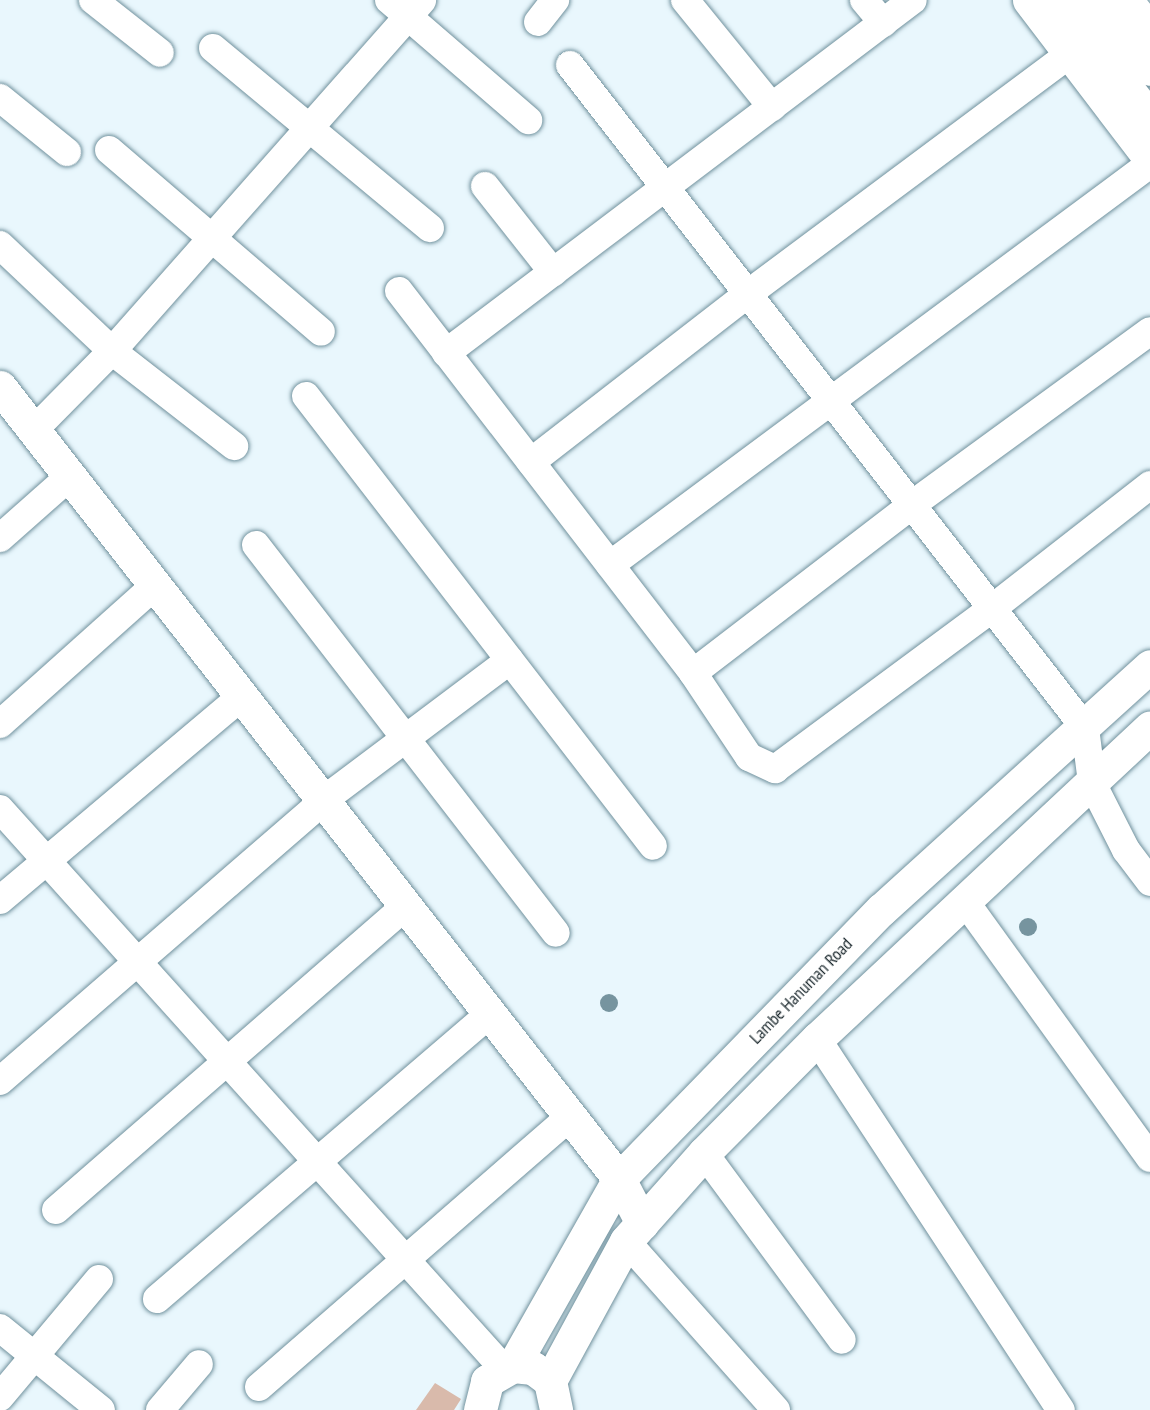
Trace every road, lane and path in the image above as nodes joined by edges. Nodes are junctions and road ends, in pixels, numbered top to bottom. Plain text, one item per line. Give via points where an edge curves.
1 (93, 0) edge
2 (555, 0) edge
3 (685, 0) edge
4 (864, 0) edge
5 (914, 0) edge
6 (1029, 0) edge
7 (1060, 0) edge
8 (1095, 0) edge
9 (406, 5) edge
10 (538, 22) dead end
11 (883, 23) junction
12 (213, 48) dead end
13 (160, 53) dead end
14 (1070, 54) junction
15 (570, 65) dead end
16 (1150, 69) edge
17 (0, 98) edge
18 (772, 107) junction
19 (1150, 118) edge
20 (528, 120) dead end
21 (306, 128) junction
22 (109, 150) dead end
23 (67, 152) dead end
24 (1150, 159) edge
25 (1150, 164) edge
26 (485, 186) dead end
27 (666, 187) junction
28 (430, 228) dead end
29 (209, 237) junction
30 (0, 245) edge
31 (553, 272) junction
32 (399, 291) dead end
33 (749, 293) junction
34 (1150, 331) edge
35 (321, 332) dead end
36 (112, 351) junction
37 (446, 353) junction
38 (0, 387) edge
39 (306, 396) dead end
40 (831, 398) junction
41 (34, 430) junction
42 (234, 446) dead end
43 (531, 462) junction
44 (69, 477) junction
45 (1150, 484) edge
46 (914, 504) junction
47 (0, 538) edge
48 (256, 545) dead end
49 (610, 565) junction
50 (153, 587) junction
51 (994, 607) junction
52 (510, 660) junction
53 (1150, 666) edge
54 (693, 674) junction
55 (242, 696) junction
56 (0, 724) edge
57 (1150, 727) edge
58 (1085, 728) junction
59 (407, 739) junction
60 (1092, 783) junction
61 (325, 799) junction
62 (0, 809) edge
63 (653, 846) dead end
64 (45, 860) junction
65 (1150, 882) edge
66 (0, 900) edge
67 (964, 900) junction
68 (407, 905) junction
69 (556, 933) dead end
70 (137, 962) junction
71 (491, 1013) junction
72 (817, 1040) junction
73 (225, 1059) junction
74 (0, 1081) edge
75 (570, 1117) junction
76 (704, 1153) junction
77 (1150, 1158) edge
78 (316, 1161) junction
79 (619, 1179) junction
80 (56, 1210) dead end
81 (634, 1232) junction
82 (406, 1260) junction
83 (99, 1279) dead end
84 (157, 1299) dead end
85 (0, 1328) edge
86 (842, 1340) dead end
87 (35, 1356) junction
88 (199, 1364) dead end
89 (508, 1367) junction
90 (259, 1387) dead end
91 (553, 1396) edge
92 (0, 1397) edge
93 (101, 1410) edge
94 (160, 1410) edge
95 (480, 1410) edge
96 (776, 1410) edge
97 (1061, 1410) edge

1 - 13 street
2 - 10 street
3 - 18 street
4 - 11 street
5 - 11 street
6 - 14 main road
7 - 19 main road
8 - 16 main road
9 - 20 street
9 - 21 street
11 - 18 street
12 - 21 street
14 - 24 main road
14 - 33 street
15 - 27 street
17 - 23 street
18 - 27 street
21 - 28 street
21 - 29 street
22 - 29 street
25 - 40 street
26 - 31 street
27 - 31 street
27 - 33 street
29 - 35 street
29 - 36 street
30 - 36 street
31 - 37 street
32 - 37 street
33 - 40 street
33 - 43 street
34 - 46 street
36 - 41 street
36 - 42 street
37 - 43 street
38 - 41 main road
39 - 52 street
40 - 46 street
40 - 49 street
41 - 44 main road
43 - 49 street
44 - 47 street
44 - 50 main road
45 - 51 street
46 - 51 street
46 - 54 street
48 - 59 street
49 - 54 street
50 - 55 main road
50 - 56 street
51 - 54 street via 775,769 749,757
51 - 58 street
52 - 59 street
52 - 63 street
53 - 58 main road, Lambe Hanuman Road
55 - 61 main road
55 - 64 street
57 - 60 main road
58 - 60 street
58 - 79 main road, Lambe Hanuman Road via 881,910
59 - 61 street
59 - 69 street
60 - 65 street via 1126,850
60 - 67 main road
61 - 68 main road
61 - 70 street
62 - 64 street
64 - 66 street
64 - 70 street
67 - 72 main road
67 - 77 street
68 - 71 main road
68 - 73 street
70 - 73 street
70 - 74 street
71 - 75 main road
71 - 78 street
72 - 76 main road
72 - 97 street
73 - 78 street
73 - 80 street
75 - 79 main road
75 - 82 street
76 - 81 main road
76 - 86 street
78 - 82 street
78 - 84 street
79 - 81 main road
79 - 89 main road, Lambe Hanuman Road
81 - 91 main road
81 - 96 street
82 - 89 street
82 - 90 street
83 - 87 street
85 - 87 street
87 - 92 street
87 - 93 street
88 - 94 street
89 - 91 main road via 533,1368
89 - 95 main road, Lambe Hanuman Road via 482,1391

